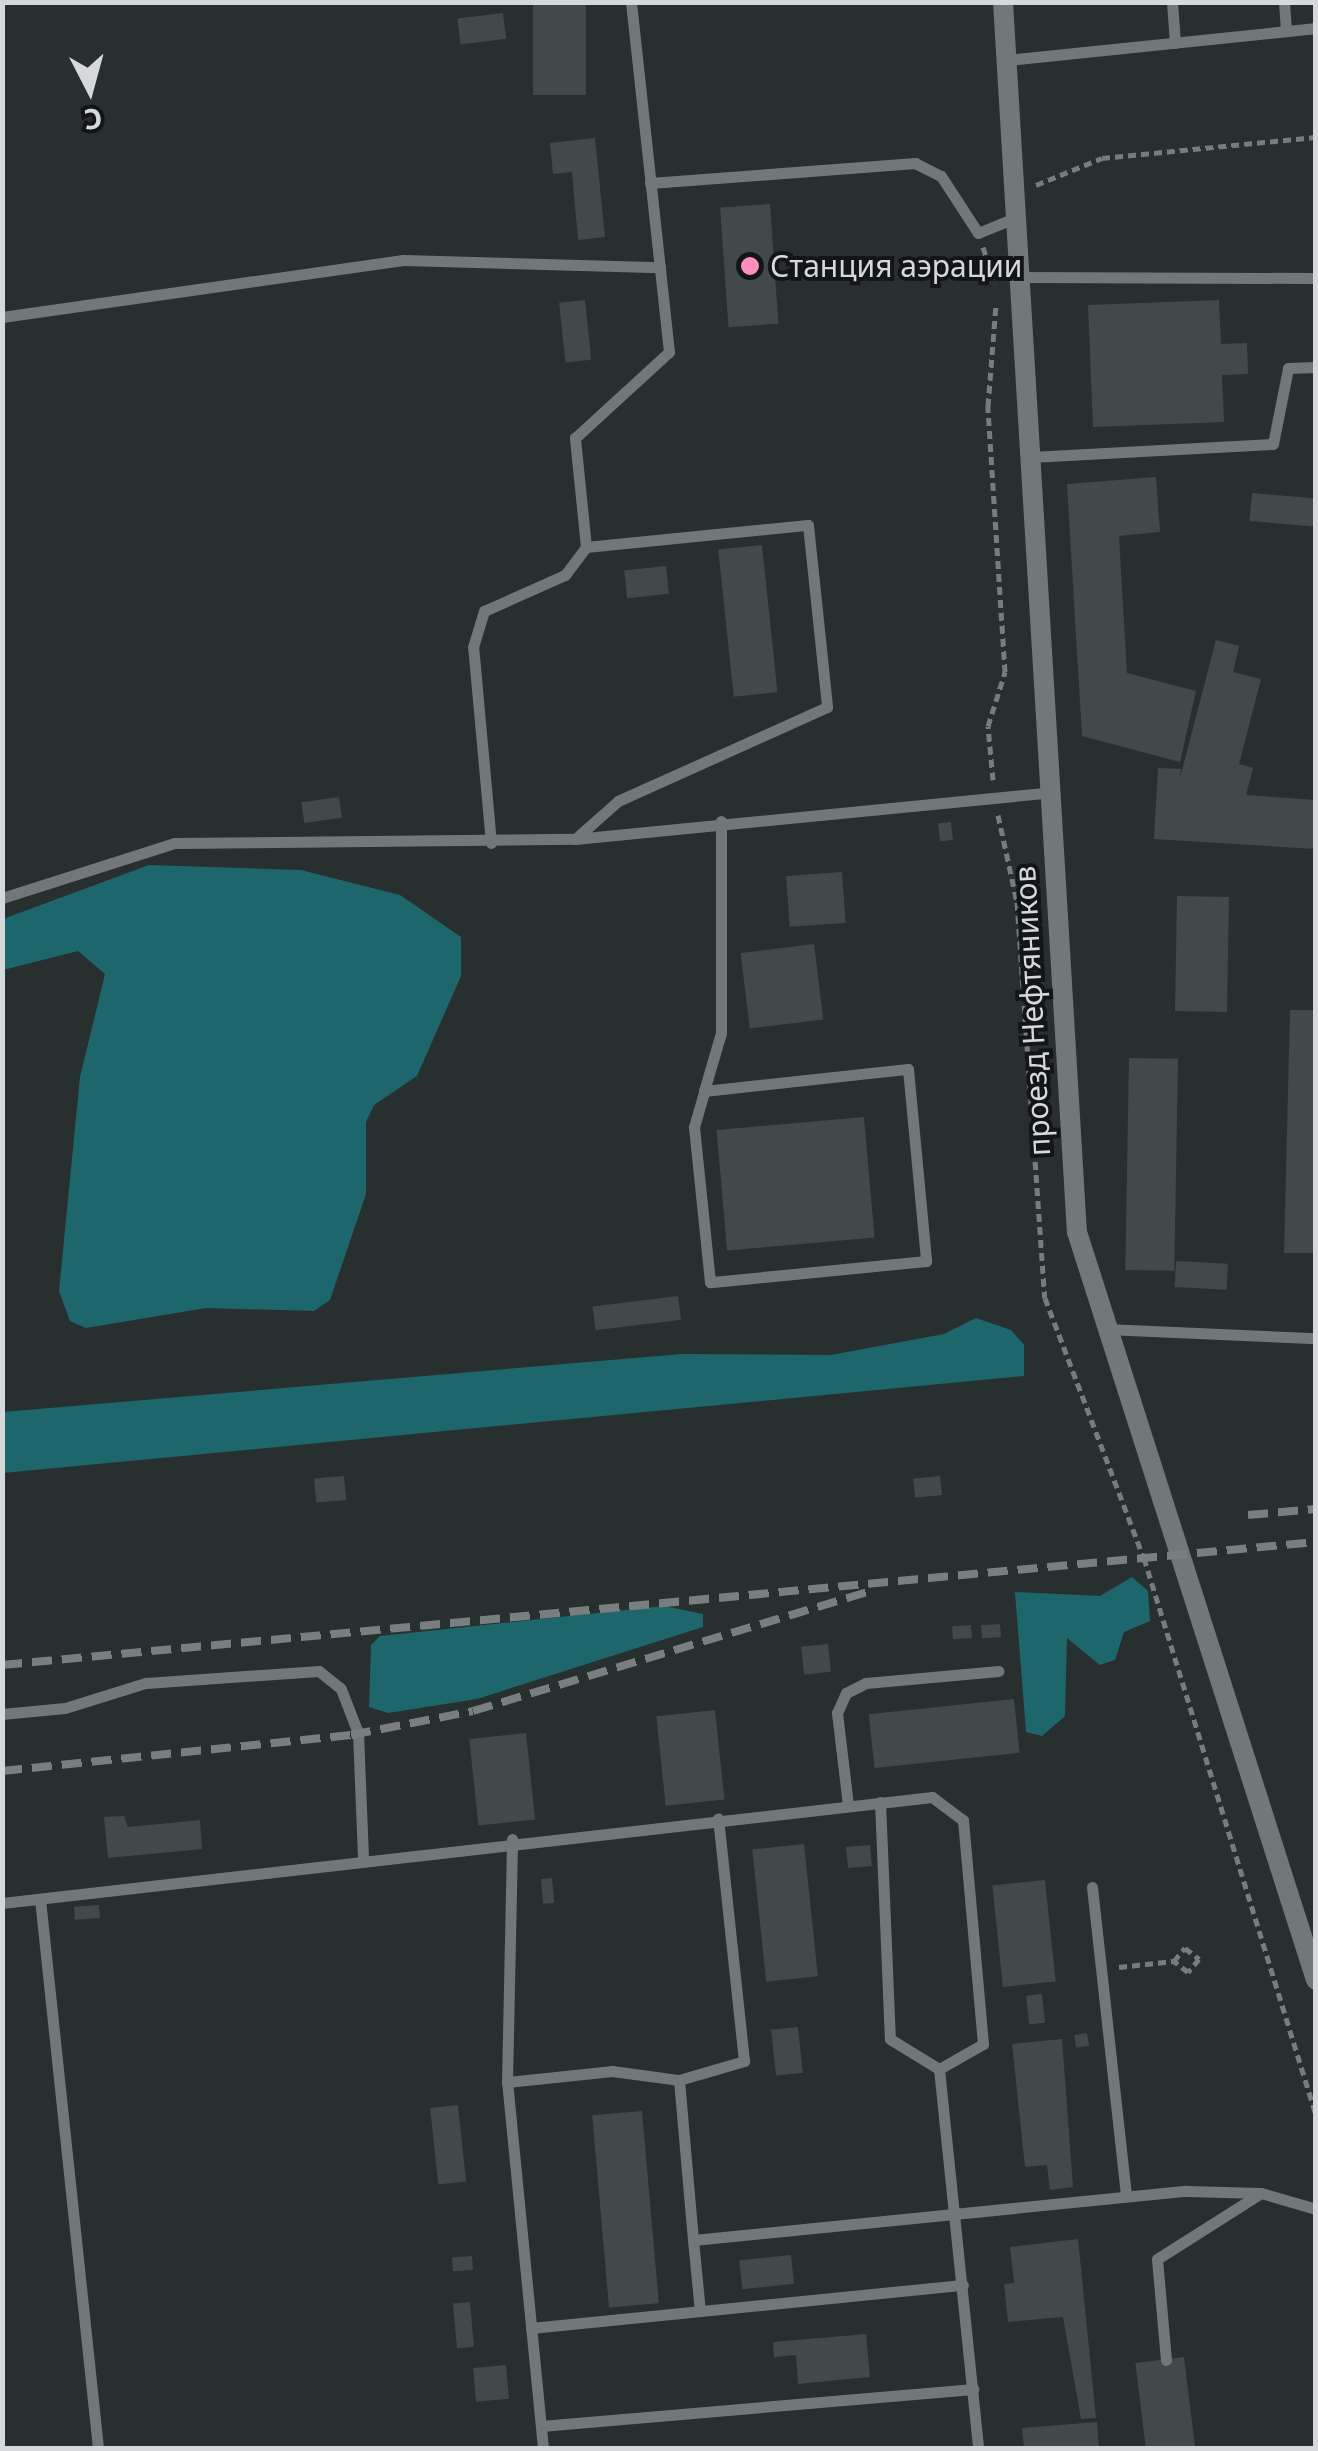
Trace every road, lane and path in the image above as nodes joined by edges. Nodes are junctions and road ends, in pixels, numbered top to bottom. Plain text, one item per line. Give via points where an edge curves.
1 (631, 2) edge
2 (1003, 2) edge
3 (1172, 2) edge
4 (1284, 2) edge
5 (1316, 28) edge
6 (1286, 30) junction
7 (1175, 43) junction
8 (1007, 60) junction
9 (1316, 137) edge
10 (650, 183) junction
11 (1017, 218) junction
12 (660, 268) junction
13 (1020, 277) junction
14 (1316, 278) edge
15 (2, 317) edge
16 (1316, 367) edge
17 (1031, 456) junction
18 (586, 547) junction
19 (1052, 792) junction
20 (721, 821) junction
21 (575, 839) junction
22 (491, 843) junction
23 (2, 898) edge
24 (704, 1090) junction
25 (1102, 1329) junction
26 (1316, 1338) edge
27 (998, 1671) dead end
28 (2, 1714) edge
29 (880, 1802) junction
30 (848, 1805) junction
31 (718, 1818) junction
32 (512, 1839) junction
33 (363, 1858) junction
34 (1092, 1887) dead end
35 (40, 1899) junction
36 (2, 1903) edge
37 (1174, 1961) junction
38 (1101, 1969) junction
39 (1316, 1980) edge
40 (940, 2069) junction
41 (678, 2080) junction
42 (507, 2082) junction
43 (1262, 2193) junction
44 (1126, 2194) junction
45 (1316, 2209) edge
46 (956, 2214) junction
47 (694, 2240) junction
48 (963, 2286) junction
49 (700, 2311) junction
50 (531, 2328) junction
51 (1166, 2360) dead end
52 (972, 2390) junction
53 (541, 2426) junction
54 (98, 2448) edge
55 (542, 2448) edge
56 (978, 2448) edge

1 - 10 lane
2 - 8 street, проезд Нефтяников
3 - 7 lane
4 - 6 lane
5 - 6 lane
6 - 7 lane
7 - 8 lane
8 - 11 street, проезд Нефтяников
9 - 11 path via 1102,158 1040,178
10 - 11 lane via 916,163 941,176 978,234
10 - 12 lane
11 - 13 street, проезд Нефтяников
12 - 15 lane via 403,260
12 - 18 lane via 670,352 575,438
13 - 14 lane
13 - 17 street, проезд Нефтяников
16 - 17 lane via 1288,368 1273,444
17 - 19 street, проезд Нефтяников
18 - 21 lane via 808,525 828,707 618,801
18 - 22 lane via 565,575 484,611 473,647
19 - 20 lane
19 - 25 street, проезд Нефтяников via 1070,1174
20 - 21 lane
20 - 24 lane via 722,1033
21 - 22 lane
22 - 23 lane via 174,843 133,848
24 - 24 lane via 694,1127 710,1282 926,1260 908,1069
25 - 26 lane
25 - 39 street, проезд Нефтяников
27 - 30 lane via 866,1683 846,1694 837,1713
28 - 33 lane via 65,1708 146,1682 319,1672 341,1689 358,1734
29 - 30 lane
29 - 40 lane via 890,2039
29 - 40 lane via 932,1797 963,1820 982,2044
30 - 31 lane
31 - 32 lane
31 - 41 lane via 744,2061
32 - 33 lane
32 - 42 lane
33 - 35 lane
34 - 38 lane
35 - 36 lane
35 - 54 lane
37 - 37 path via 1188,1972 1199,1959 1186,1948
37 - 38 path
38 - 44 lane
40 - 46 lane
41 - 42 lane via 612,2071
41 - 47 lane
42 - 50 lane
43 - 44 lane
43 - 45 lane
43 - 51 lane via 1157,2259
44 - 46 lane
46 - 47 lane
46 - 48 lane
47 - 49 lane
48 - 49 lane
48 - 52 lane
49 - 50 lane
50 - 53 lane
52 - 53 lane
52 - 56 lane
53 - 55 lane

